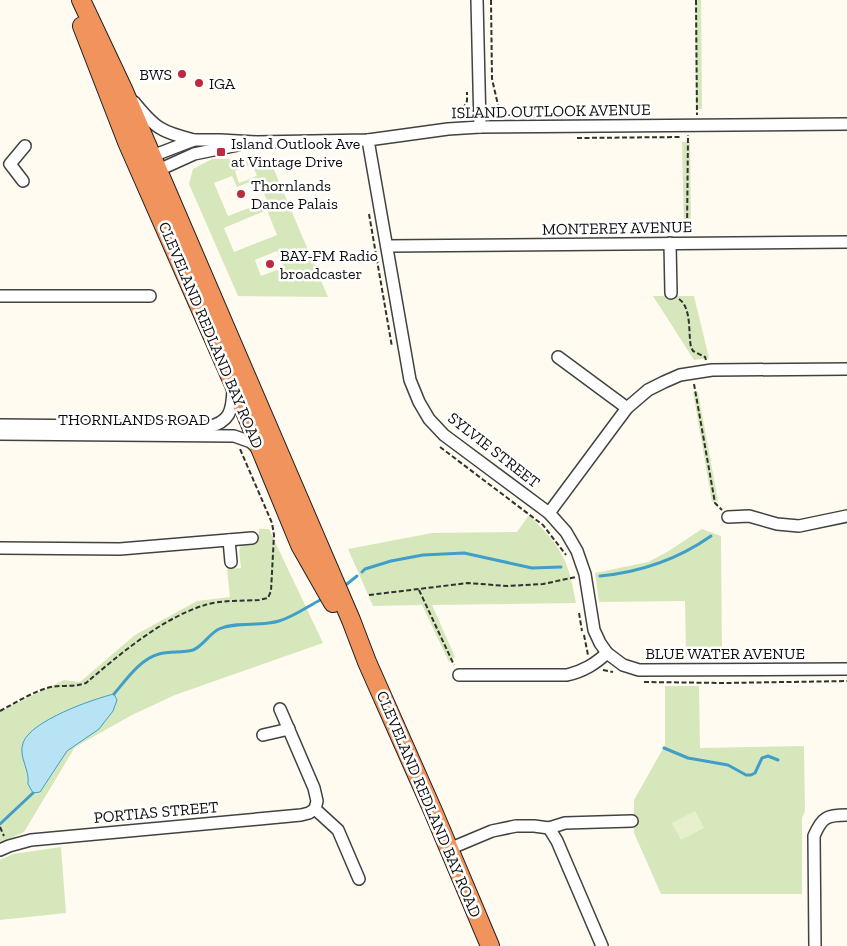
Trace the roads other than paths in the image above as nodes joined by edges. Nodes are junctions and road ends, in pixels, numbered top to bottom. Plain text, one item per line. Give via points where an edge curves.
1 (72, 0) edge
2 (81, 0) edge
3 (477, 0) edge
4 (123, 89) junction
5 (847, 124) edge
6 (480, 127) junction
7 (194, 140) junction
8 (368, 140) junction
9 (257, 142) junction
10 (25, 146) dead end
11 (5, 164) edge
12 (147, 167) junction
13 (23, 181) dead end
14 (847, 242) edge
15 (670, 243) junction
16 (387, 246) junction
17 (671, 293) road end
18 (0, 296) edge
19 (150, 296) dead end
20 (558, 356) dead end
21 (847, 369) edge
22 (234, 385) junction
23 (627, 408) junction
24 (0, 425) edge
25 (0, 434) edge
26 (262, 453) junction
27 (283, 464) junction
28 (549, 513) junction
29 (847, 516) edge
30 (728, 517) road end
31 (252, 538) dead end
32 (229, 540) junction
33 (300, 545) junction
34 (0, 548) edge
35 (230, 562) dead end
36 (607, 653) junction
37 (367, 662) junction
38 (847, 669) edge
39 (459, 676) road end
40 (280, 709) dead end
41 (289, 729) junction
42 (263, 735) dead end
43 (314, 809) junction
44 (847, 815) edge
45 (632, 821) dead end
46 (549, 828) junction
47 (449, 849) junction
48 (0, 850) edge
49 (359, 879) dead end
50 (490, 946) edge
51 (602, 946) edge
52 (815, 946) edge

1 - 12 highway, CLEVELAND REDLAND BAY ROAD via 109,98
2 - 4 highway, CLEVELAND REDLAND BAY ROAD
3 - 6 street
4 - 7 street via 149,121 168,134
4 - 12 highway, CLEVELAND REDLAND BAY ROAD
5 - 6 street, ISLAND OUTLOOK AVENUE
6 - 8 street, ISLAND OUTLOOK AVENUE
7 - 9 street, ISLAND OUTLOOK AVENUE
7 - 12 street, ISLAND OUTLOOK AVENUE
8 - 9 street, ISLAND OUTLOOK AVENUE
8 - 16 street, SYLVIE STREET
9 - 12 street, ISLAND OUTLOOK AVENUE
10 - 11 street
11 - 13 street
12 - 22 highway, CLEVELAND REDLAND BAY ROAD
12 - 27 highway, CLEVELAND REDLAND BAY ROAD
14 - 15 street, MONTEREY AVENUE
15 - 16 street, MONTEREY AVENUE
15 - 17 street
16 - 28 street, SYLVIE STREET via 410,380 429,419 444,435
18 - 19 street
20 - 23 street
21 - 23 street via 701,371 664,382 648,390
22 - 24 street, THORNLANDS ROAD via 232,407 227,417 219,424 208,426
22 - 26 highway, CLEVELAND REDLAND BAY ROAD
23 - 28 street
25 - 26 street, THORNLANDS ROAD via 234,436 251,442
26 - 33 highway, CLEVELAND REDLAND BAY ROAD
27 - 33 highway via 293,500 310,537 309,543
27 - 37 highway, CLEVELAND REDLAND BAY ROAD
28 - 36 street, SYLVIE STREET via 573,545 585,574 594,630
29 - 30 street via 800,526 749,516
31 - 32 street
32 - 34 street via 120,549
32 - 35 street
33 - 37 highway, CLEVELAND REDLAND BAY ROAD
36 - 38 street, BLUE WATER AVENUE via 623,665 639,670
36 - 39 street via 581,672 567,675
37 - 47 highway, CLEVELAND REDLAND BAY ROAD
40 - 41 street
41 - 42 street
41 - 43 street via 314,788 317,801
43 - 48 street, PORTIAS STREET via 301,815 31,840
43 - 49 street via 338,830
44 - 52 street via 832,816 820,822 814,836
45 - 46 street via 565,823
46 - 47 street via 516,826 492,831
46 - 51 street
47 - 50 highway, CLEVELAND REDLAND BAY ROAD

